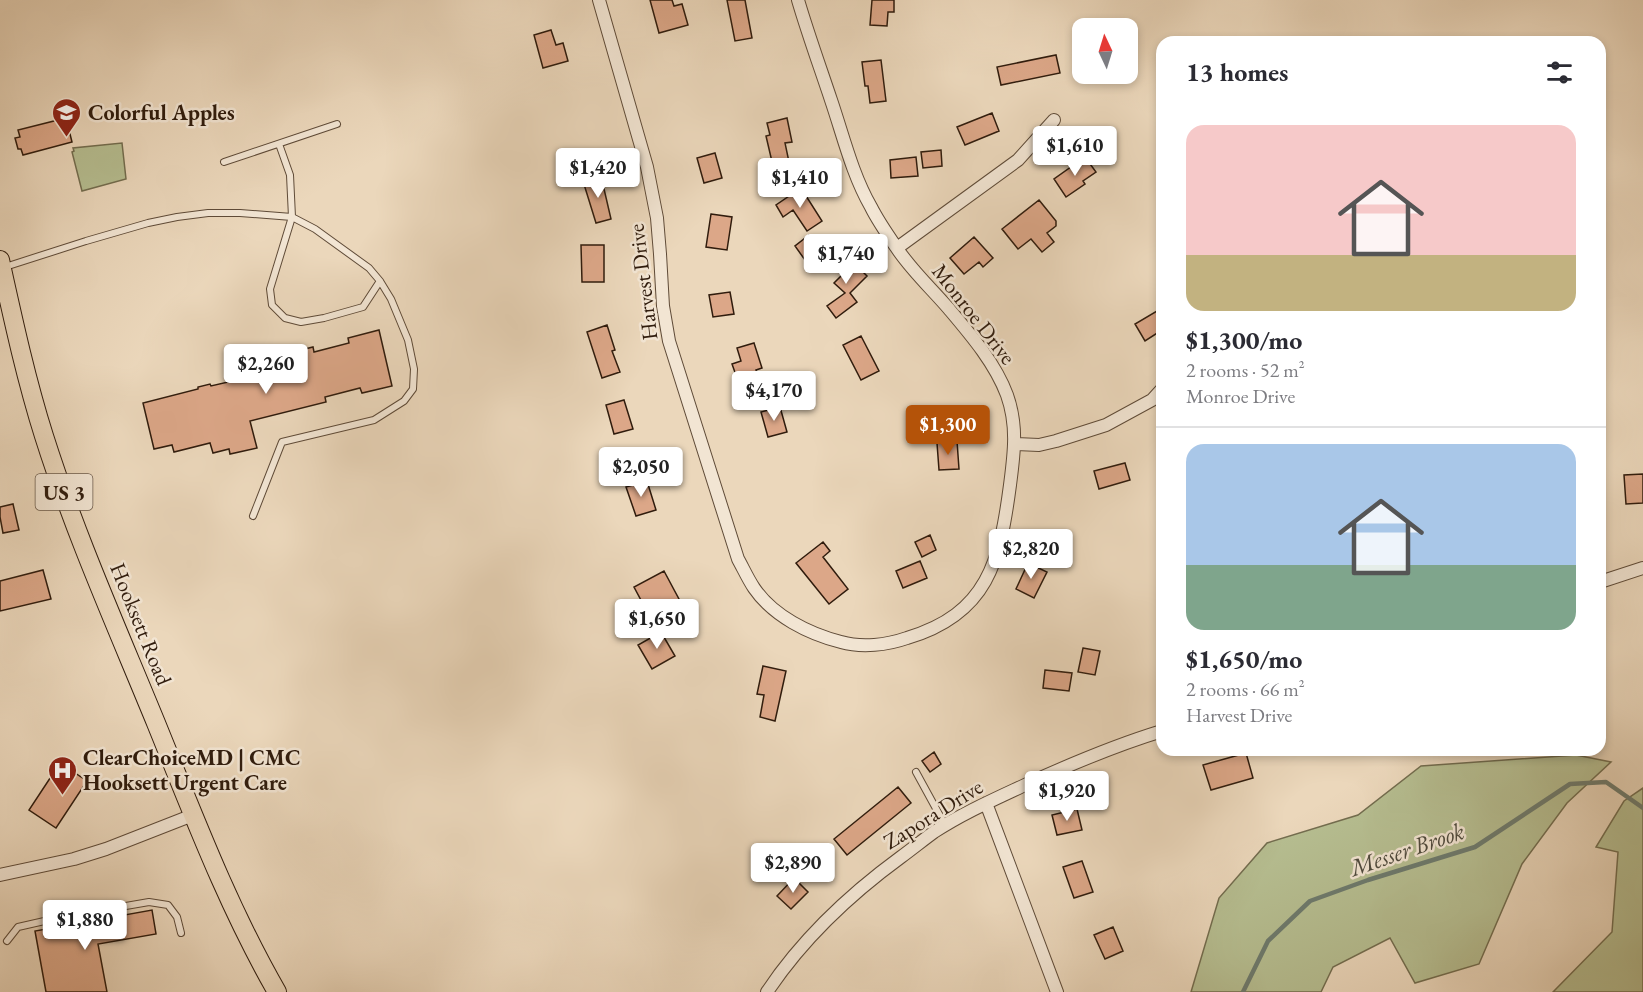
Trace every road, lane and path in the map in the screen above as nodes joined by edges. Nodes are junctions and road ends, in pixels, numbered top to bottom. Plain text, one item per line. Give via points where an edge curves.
1 (598, 0) edge
2 (798, 0) edge
3 (1054, 120) dead end
4 (337, 124) dead end
5 (279, 144) junction
6 (224, 162) dead end
7 (292, 218) junction
8 (897, 248) junction
9 (1, 264) edge
10 (380, 281) junction
11 (1156, 396) edge
12 (1016, 444) junction
13 (253, 516) dead end
14 (1643, 568) edge
15 (1606, 580) edge
16 (779, 615) joint
17 (1156, 733) edge
18 (916, 772) dead end
19 (986, 803) junction
20 (193, 815) junction
21 (946, 826) junction
22 (0, 875) edge
23 (181, 933) dead end
24 (7, 941) dead end
25 (277, 992) edge
26 (767, 992) edge
27 (1057, 992) edge

1 - 16 street, Harvest Drive via 647,167 657,218 669,340 738,559 755,590
2 - 8 street, Monroe Drive via 856,174 870,207
3 - 8 street via 1018,160
4 - 5 lane
5 - 6 lane
5 - 7 lane via 290,175
7 - 9 lane via 240,213 177,217
7 - 10 lane via 345,249
7 - 10 lane via 270,289 272,305 285,318 301,322 363,307
8 - 12 street, Monroe Drive via 992,365 1007,396
9 - 20 main road, Hooksett Road / US 3 via 11,322 78,535
10 - 13 lane via 408,340 414,369 413,389 404,401 374,420 282,442
11 - 12 street via 1106,425 1039,445
12 - 16 street, Monroe Drive via 996,556 982,588 958,614 928,632 895,642 860,645 809,632
14 - 15 street
17 - 19 street, Zapora Drive via 1075,762
18 - 21 lane
19 - 21 street, Zapora Drive
19 - 27 street
20 - 22 street via 106,849
20 - 25 main road, Hooksett Road / US 3
21 - 26 street, Zapora Drive via 878,874 824,921
23 - 24 lane via 177,917 168,905 149,902 18,927

